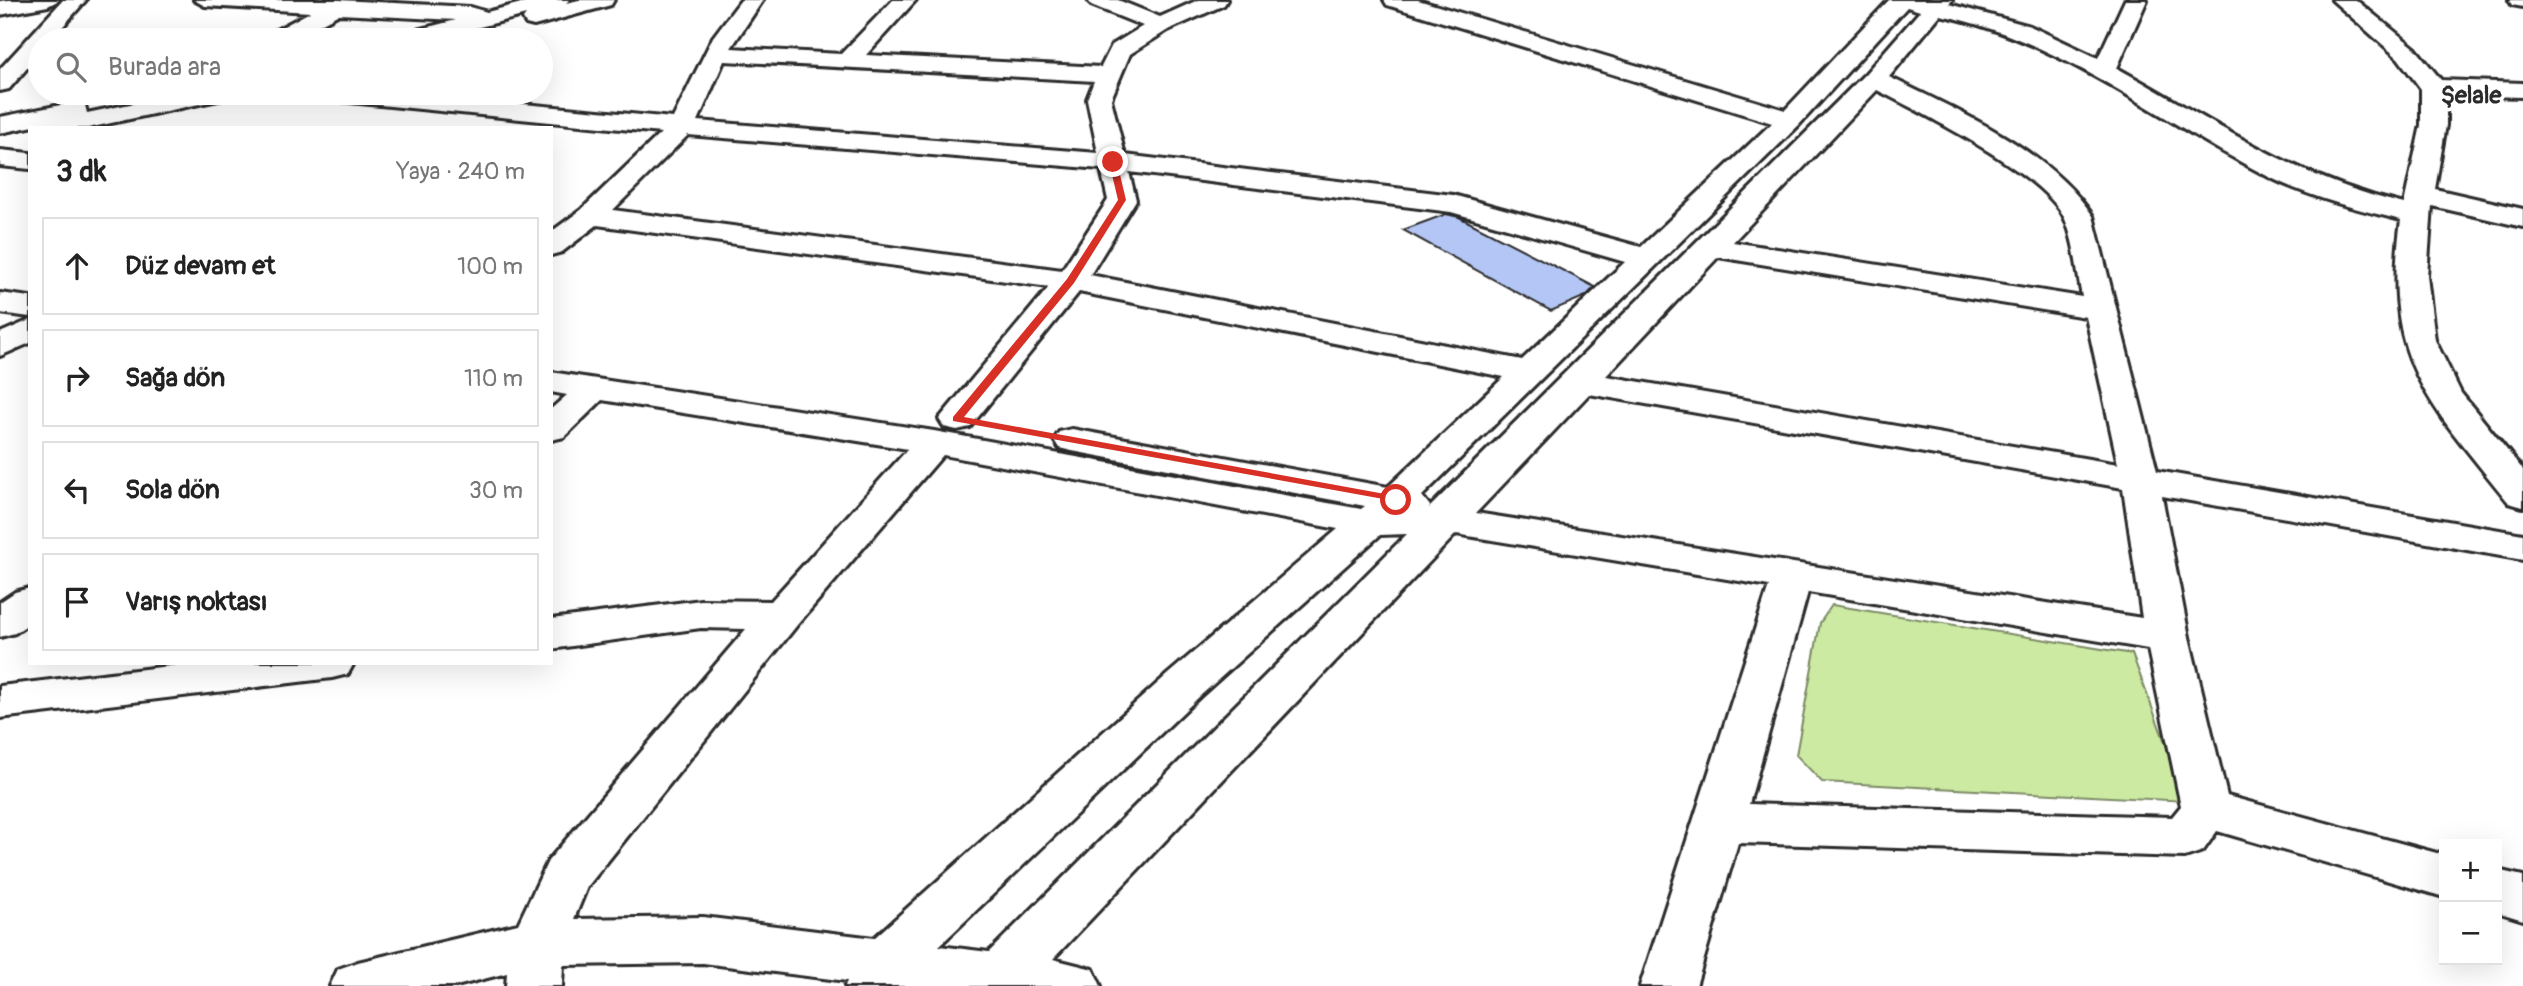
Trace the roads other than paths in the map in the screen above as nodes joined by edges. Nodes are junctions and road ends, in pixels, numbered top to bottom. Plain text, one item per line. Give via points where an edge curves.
1 (48, 0) edge
2 (75, 0) edge
3 (205, 0) edge
4 (558, 0) edge
5 (603, 0) edge
6 (752, 0) edge
7 (905, 0) edge
8 (1099, 0) edge
9 (1216, 0) edge
10 (1395, 0) edge
11 (2136, 0) edge
12 (2343, 0) edge
13 (1916, 1) edge
14 (343, 3) edge
15 (0, 8) edge
16 (487, 19) junction
17 (1160, 25) junction
18 (50, 28) edge
19 (297, 28) edge
20 (452, 28) edge
21 (497, 28) edge
22 (28, 53) edge
23 (716, 54) junction
24 (847, 61) junction
25 (2104, 69) junction
26 (1109, 75) junction
27 (1874, 79) junction
28 (0, 84) edge
29 (2433, 87) junction
30 (2523, 90) edge
31 (102, 105) edge
32 (160, 105) edge
33 (454, 105) edge
34 (506, 110) junction
35 (1790, 120) junction
36 (0, 125) edge
37 (60, 126) edge
38 (479, 126) edge
39 (682, 127) junction
40 (28, 132) edge
41 (0, 138) edge
42 (0, 158) edge
43 (28, 161) edge
44 (1113, 162) junction
45 (2417, 204) junction
46 (591, 216) junction
47 (2523, 218) edge
48 (553, 244) edge
49 (1710, 247) junction
50 (1645, 258) junction
51 (0, 276) edge
52 (28, 281) edge
53 (1071, 281) junction
54 (0, 303) edge
55 (28, 307) edge
56 (2101, 310) junction
57 (28, 331) edge
58 (0, 346) edge
59 (553, 359) edge
60 (1528, 371) junction
61 (1577, 381) junction
62 (553, 382) edge
63 (595, 388) junction
64 (553, 427) edge
65 (946, 431) junction
66 (2140, 478) junction
67 (2523, 495) edge
68 (1382, 511) junction
69 (1445, 520) junction
70 (2523, 547) edge
71 (1792, 577) junction
72 (28, 603) edge
73 (782, 615) junction
74 (0, 622) edge
75 (553, 634) edge
76 (2167, 638) junction
77 (308, 665) edge
78 (0, 702) edge
79 (2206, 809) junction
80 (1719, 823) junction
81 (2439, 875) edge
82 (2502, 892) edge
83 (2523, 898) edge
84 (536, 965) edge
85 (878, 975) edge
86 (996, 982) edge
87 (358, 986) edge
88 (1073, 986) edge
89 (1668, 986) edge

1 - 15 street
2 - 18 street
3 - 14 street
4 - 16 street
5 - 21 street
6 - 23 street
7 - 24 street
8 - 17 street
9 - 17 street
10 - 35 street
11 - 25 street
12 - 29 street via 2420,66
13 - 25 street via 2036,37
13 - 27 street
13 - 35 street
14 - 16 street
14 - 19 street
16 - 20 street
17 - 26 street via 1120,50
22 - 28 street
23 - 24 street
23 - 39 street
24 - 26 street
25 - 45 street via 2280,171 2359,201
26 - 44 street via 1099,99
27 - 49 street
27 - 56 street via 1961,122 2062,191 2079,216
29 - 30 street
29 - 45 street via 2432,134
31 - 36 street
32 - 37 street
33 - 34 street
34 - 38 street
34 - 39 street
35 - 50 street
39 - 44 street
39 - 46 street
40 - 41 street
42 - 43 street
44 - 50 street via 1453,204
44 - 53 street via 1122,200
45 - 47 street
45 - 67 street via 2413,305 2423,356 2456,411
46 - 48 street
46 - 53 street
49 - 56 street
49 - 61 street
50 - 60 street
51 - 52 street
53 - 60 street
53 - 65 street
54 - 55 street
56 - 66 street
57 - 58 street
59 - 65 street
60 - 68 street
61 - 66 street
61 - 69 street
62 - 63 street
63 - 64 street
63 - 65 street
65 - 68 street
65 - 73 street
66 - 70 street
66 - 76 street
68 - 69 street
68 - 85 street via 1184,685
69 - 71 street
69 - 86 street
71 - 76 street
71 - 80 street
72 - 74 street
73 - 75 street via 701,614
73 - 84 street via 566,876
76 - 79 street
77 - 78 street
79 - 80 street via 2185,837
79 - 81 street
80 - 89 street
82 - 83 street
84 - 85 street via 703,940
84 - 87 street
85 - 86 street
86 - 88 street

